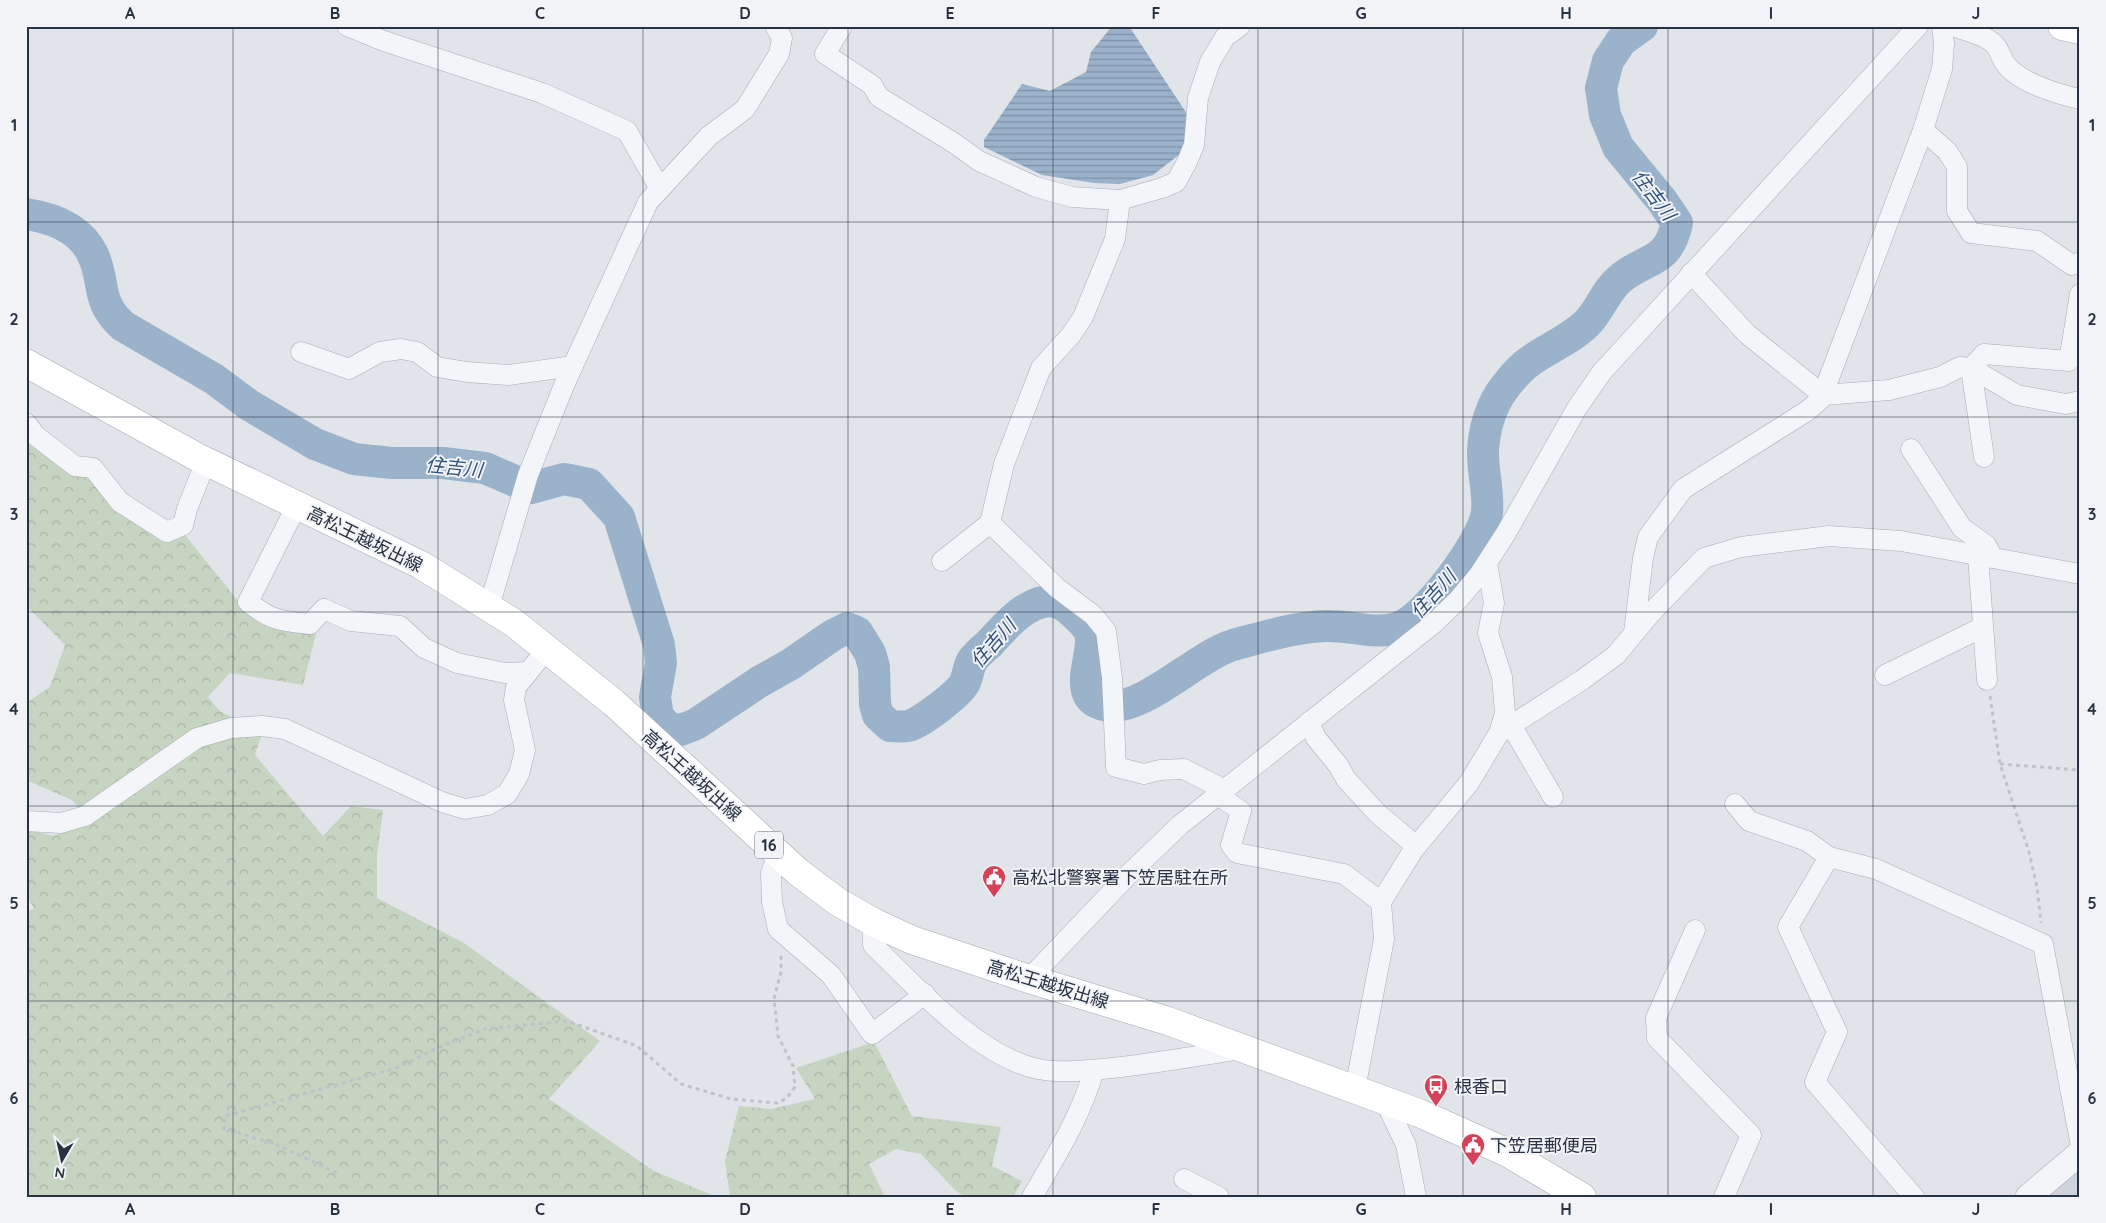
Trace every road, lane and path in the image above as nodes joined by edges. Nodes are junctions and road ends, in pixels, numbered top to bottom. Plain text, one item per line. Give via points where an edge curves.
1 (347, 26) edge
2 (776, 26) edge
3 (842, 26) edge
4 (1240, 26) edge
5 (1918, 26) edge
6 (1942, 26) edge
7 (1953, 26) edge
8 (2062, 26) edge
9 (2080, 30) edge
10 (2080, 99) edge
11 (1923, 130) junction
12 (660, 189) junction
13 (1120, 200) junction
14 (2076, 263) edge
15 (1691, 273) junction
16 (2080, 283) edge
17 (2080, 294) edge
18 (301, 352) dead end
19 (26, 363) edge
20 (573, 366) junction
21 (1971, 368) junction
22 (1823, 395) junction
23 (2080, 402) edge
24 (26, 423) edge
25 (1911, 449) dead end
26 (1984, 457) dead end
27 (206, 462) junction
28 (297, 505) junction
29 (990, 523) junction
30 (1985, 557) junction
31 (942, 561) dead end
32 (1487, 563) junction
33 (2080, 574) edge
34 (489, 607) junction
35 (1983, 627) junction
36 (1634, 633) junction
37 (547, 650) junction
38 (528, 672) junction
39 (1885, 675) dead end
40 (1987, 680) joint
41 (1309, 722) junction
42 (1505, 729) junction
43 (2000, 764) junction
44 (2080, 770) edge
45 (1221, 792) junction
46 (1553, 797) dead end
47 (1735, 804) dead end
48 (26, 821) edge
49 (1416, 846) junction
50 (778, 854) junction
51 (1829, 857) junction
52 (1381, 902) junction
53 (872, 921) junction
54 (778, 929) junction
55 (1695, 930) dead end
56 (2043, 944) junction
57 (1029, 979) junction
58 (925, 994) junction
59 (1243, 1049) junction
60 (1094, 1070) junction
61 (1355, 1089) junction
62 (1384, 1099) junction
63 (2080, 1141) edge
64 (2080, 1153) edge
65 (337, 1173) dead end
66 (1184, 1179) dead end
67 (1032, 1197) edge
68 (1219, 1197) edge
69 (1416, 1197) edge
70 (1582, 1197) edge
71 (1724, 1197) edge
72 (1914, 1197) edge
73 (2028, 1197) edge

1 - 12 street via 542,93 627,131
2 - 12 street via 782,38 779,54 745,109 709,136
3 - 13 street via 825,54 872,85 879,97 979,161 1036,188 1072,197
4 - 13 street via 1225,37 1210,62 1198,98 1194,145 1176,182
5 - 15 street
6 - 11 street via 1942,69
7 - 10 street via 1989,40 1999,48 2004,62 2036,85
8 - 9 main road
11 - 14 street via 1947,151 1957,167 1957,211 1972,233 2037,241
11 - 22 street
12 - 20 street via 648,202
13 - 29 street via 1115,239 1083,317 1071,336 1041,368 1004,464
14 - 16 street via 2070,274
15 - 22 street via 1747,334
15 - 32 street via 1602,372 1577,408
17 - 21 street via 2069,361 1984,354
18 - 20 street via 349,369 380,352 401,349 417,352 437,367 467,372 508,375
19 - 27 main road, 高松王越坂出線 / 16
20 - 34 street via 528,475
21 - 22 street via 1960,367 1940,377 1889,390
21 - 23 street via 2017,395 2066,404
21 - 26 street
22 - 36 street via 1807,412 1683,490 1648,537
24 - 27 street via 36,436 76,466 93,468 120,502 168,532 184,525
25 - 30 street via 1962,528 1986,545
27 - 28 main road, 高松王越坂出線 / 16
28 - 34 main road, 高松王越坂出線 / 16 via 421,565
28 - 38 street via 248,602 263,615 279,621 310,624 324,609 350,621 400,626 424,648 458,663 505,673
29 - 31 street
29 - 45 street via 1057,588 1093,615 1106,631 1112,678 1116,767 1144,774 1184,769
30 - 33 street
30 - 35 street
30 - 36 street via 1901,541 1829,536 1741,547 1704,558
32 - 41 street via 1458,600 1433,624
32 - 42 street via 1494,603 1488,633 1502,677
34 - 37 main road, 高松王越坂出線 / 16
35 - 39 street
35 - 40 street
36 - 42 street via 1616,655
37 - 38 street
37 - 50 main road, 高松王越坂出線 / 16 via 614,703
38 - 48 street via 516,687 514,700 525,750 519,774 507,794 488,805 465,809 442,802 285,729 262,726 231,728 197,738 85,816 61,824
40 - 43 path
41 - 45 street
41 - 49 street via 1316,738 1346,779 1377,813
42 - 46 street
42 - 49 street via 1469,783
43 - 44 path
43 - 56 path via 2029,852 2037,887
45 - 52 street via 1241,811 1231,845 1237,853 1344,874
45 - 57 street via 1180,825 1130,873
47 - 51 street via 1749,821 1807,841
49 - 52 street
50 - 53 main road, 高松王越坂出線 / 16 via 838,902
50 - 54 street via 770,873
51 - 56 street via 1876,869
51 - 72 street via 1788,926 1837,1032 1815,1082
52 - 61 street via 1384,939
53 - 57 main road, 高松王越坂出線 / 16 via 912,940
53 - 58 street via 873,945
54 - 58 street via 831,975 872,1034
54 - 65 path via 781,972 774,999 778,1036 793,1066 795,1087 787,1098 777,1103 731,1099 681,1084 637,1046 567,1021 485,1029 397,1068 225,1116 223,1128 277,1144
55 - 71 street via 1656,1018 1657,1038 1751,1135
56 - 63 street
57 - 59 main road, 高松王越坂出線 / 16
58 - 60 street via 973,1037 1009,1058 1038,1069
59 - 60 street
59 - 61 main road, 高松王越坂出線 / 16
60 - 67 street via 1087,1095 1056,1158
61 - 62 main road, 高松王越坂出線 / 16
62 - 69 street via 1406,1145
62 - 70 main road, 高松王越坂出線 / 16 via 1508,1153
64 - 73 street
66 - 68 street

